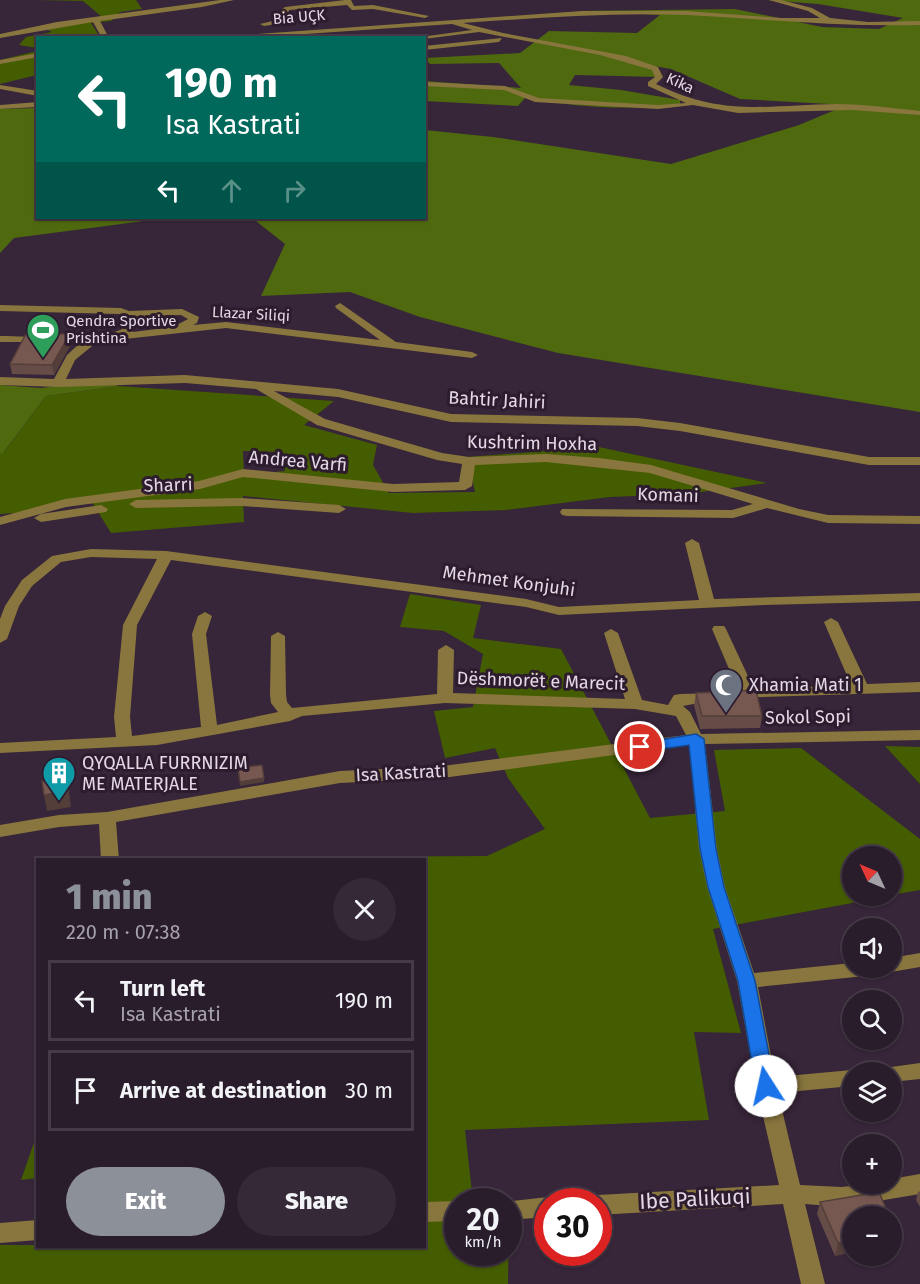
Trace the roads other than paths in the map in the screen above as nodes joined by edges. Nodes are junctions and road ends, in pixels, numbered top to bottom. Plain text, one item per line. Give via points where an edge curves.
1 (231, 0) edge
2 (772, 0) edge
3 (349, 1) edge
4 (96, 20) junction
5 (448, 20) junction
6 (828, 20) junction
7 (920, 23) edge
8 (481, 31) junction
9 (0, 36) edge
10 (105, 36) edge
11 (215, 36) edge
12 (227, 36) edge
13 (426, 37) edge
14 (509, 39) junction
15 (426, 48) edge
16 (36, 54) edge
17 (0, 62) edge
18 (426, 84) edge
19 (0, 87) edge
20 (36, 94) edge
21 (36, 104) edge
22 (695, 104) junction
23 (0, 107) edge
24 (920, 113) edge
25 (340, 306) dead end
26 (0, 308) edge
27 (127, 314) junction
28 (172, 330) junction
29 (118, 336) junction
30 (0, 339) edge
31 (94, 339) junction
32 (393, 345) junction
33 (472, 355) dead end
34 (0, 381) edge
35 (59, 383) junction
36 (258, 386) junction
37 (469, 460) junction
38 (920, 461) edge
39 (766, 505) junction
40 (339, 509) dead end
41 (567, 512) dead end
42 (920, 520) edge
43 (0, 523) edge
44 (692, 543) dead end
45 (166, 555) junction
46 (920, 597) edge
47 (708, 604) junction
48 (205, 616) dead end
49 (831, 622) dead end
50 (719, 628) dead end
51 (611, 633) dead end
52 (278, 636) dead end
53 (0, 639) edge
54 (446, 650) dead end
55 (920, 687) edge
56 (861, 689) junction
57 (748, 694) junction
58 (445, 698) junction
59 (635, 704) junction
60 (682, 712) junction
61 (290, 716) junction
62 (209, 729) junction
63 (920, 735) edge
64 (696, 739) junction
65 (125, 741) junction
66 (0, 748) edge
67 (107, 818) junction
68 (0, 831) edge
69 (110, 858) edge
70 (920, 960) edge
71 (902, 963) edge
72 (842, 971) edge
73 (747, 981) junction
74 (920, 1071) edge
75 (902, 1073) edge
76 (842, 1078) edge
77 (766, 1086) junction
78 (920, 1184) edge
79 (792, 1194) junction
80 (612, 1203) edge
81 (444, 1211) edge
82 (426, 1212) edge
83 (36, 1230) edge
84 (0, 1233) edge
85 (813, 1284) edge

1 - 4 street
2 - 6 street via 810,9
3 - 5 street via 352,8
3 - 11 street via 287,8 285,20 230,28
4 - 9 street
4 - 10 street
5 - 6 street, Bia UÇK via 621,12
5 - 8 street, Kika
5 - 12 street, Bia UÇK
6 - 7 street
8 - 13 street
8 - 14 street, Kika
14 - 15 street
14 - 22 street, Kika via 648,65 660,77 651,84 670,96
16 - 17 street
18 - 22 street, Kika via 505,88 551,101 658,107
19 - 20 street
21 - 23 street
22 - 24 street via 709,109 828,107
25 - 32 street, Llazar Siliqi
26 - 27 street via 121,310
27 - 28 street via 182,312 194,317
27 - 29 street via 128,331
28 - 29 street, Llazar Siliqi
28 - 32 street, Llazar Siliqi via 226,325
29 - 31 street, Llazar Siliqi
30 - 31 street, Llazar Siliqi
31 - 35 street via 72,354
32 - 33 street, Llazar Siliqi
34 - 35 street, Bahtir Jahiri
35 - 36 street, Bahtir Jahiri via 185,379
36 - 37 street, Kushtrim Hoxha via 321,422 441,457
36 - 38 street, Bahtir Jahiri via 338,393 451,418 637,422 869,461
37 - 39 street, Kushtrim Hoxha via 546,458 651,469
37 - 43 street, Andrea Varfi via 465,486 393,488 243,473 200,485 65,503
39 - 41 street, Komani via 733,514
39 - 42 street, Kushtrim Hoxha via 828,519
40 - 43 street, Sharri via 242,502 151,503
44 - 47 street
45 - 47 street, Mehmet Konjuhi via 526,603 559,611
45 - 53 street, Mehmet Konjuhi via 91,553 57,560 27,583 12,606
45 - 65 street via 130,625 122,717
46 - 47 street, Mehmet Konjuhi
48 - 62 street via 199,634
49 - 56 street
50 - 57 street
51 - 59 street, Dëshmorët e Marecit
52 - 61 street via 279,703
54 - 58 street, Dëshmorët e Marecit
55 - 56 street
56 - 57 street
57 - 60 street via 680,699 674,707
58 - 59 street, Dëshmorët e Marecit
58 - 61 street, Dëshmorët e Marecit via 369,703
59 - 60 street, Dëshmorët e Marecit
60 - 64 street
61 - 62 street, Dëshmorët e Marecit
62 - 65 street, Dëshmorët e Marecit via 184,736
63 - 64 street, Sokol Sopi
64 - 67 street, Isa Kastrati via 442,772 340,777
64 - 73 street via 716,887
65 - 66 street, Dëshmorët e Marecit
67 - 68 street, Isa Kastrati
67 - 69 street
70 - 71 street
72 - 73 street
73 - 77 street
74 - 75 street
76 - 77 street
77 - 79 street
78 - 79 street, Ibe Palikuqi via 842,1197
79 - 80 street, Ibe Palikuqi
79 - 85 street
81 - 82 street
83 - 84 street

